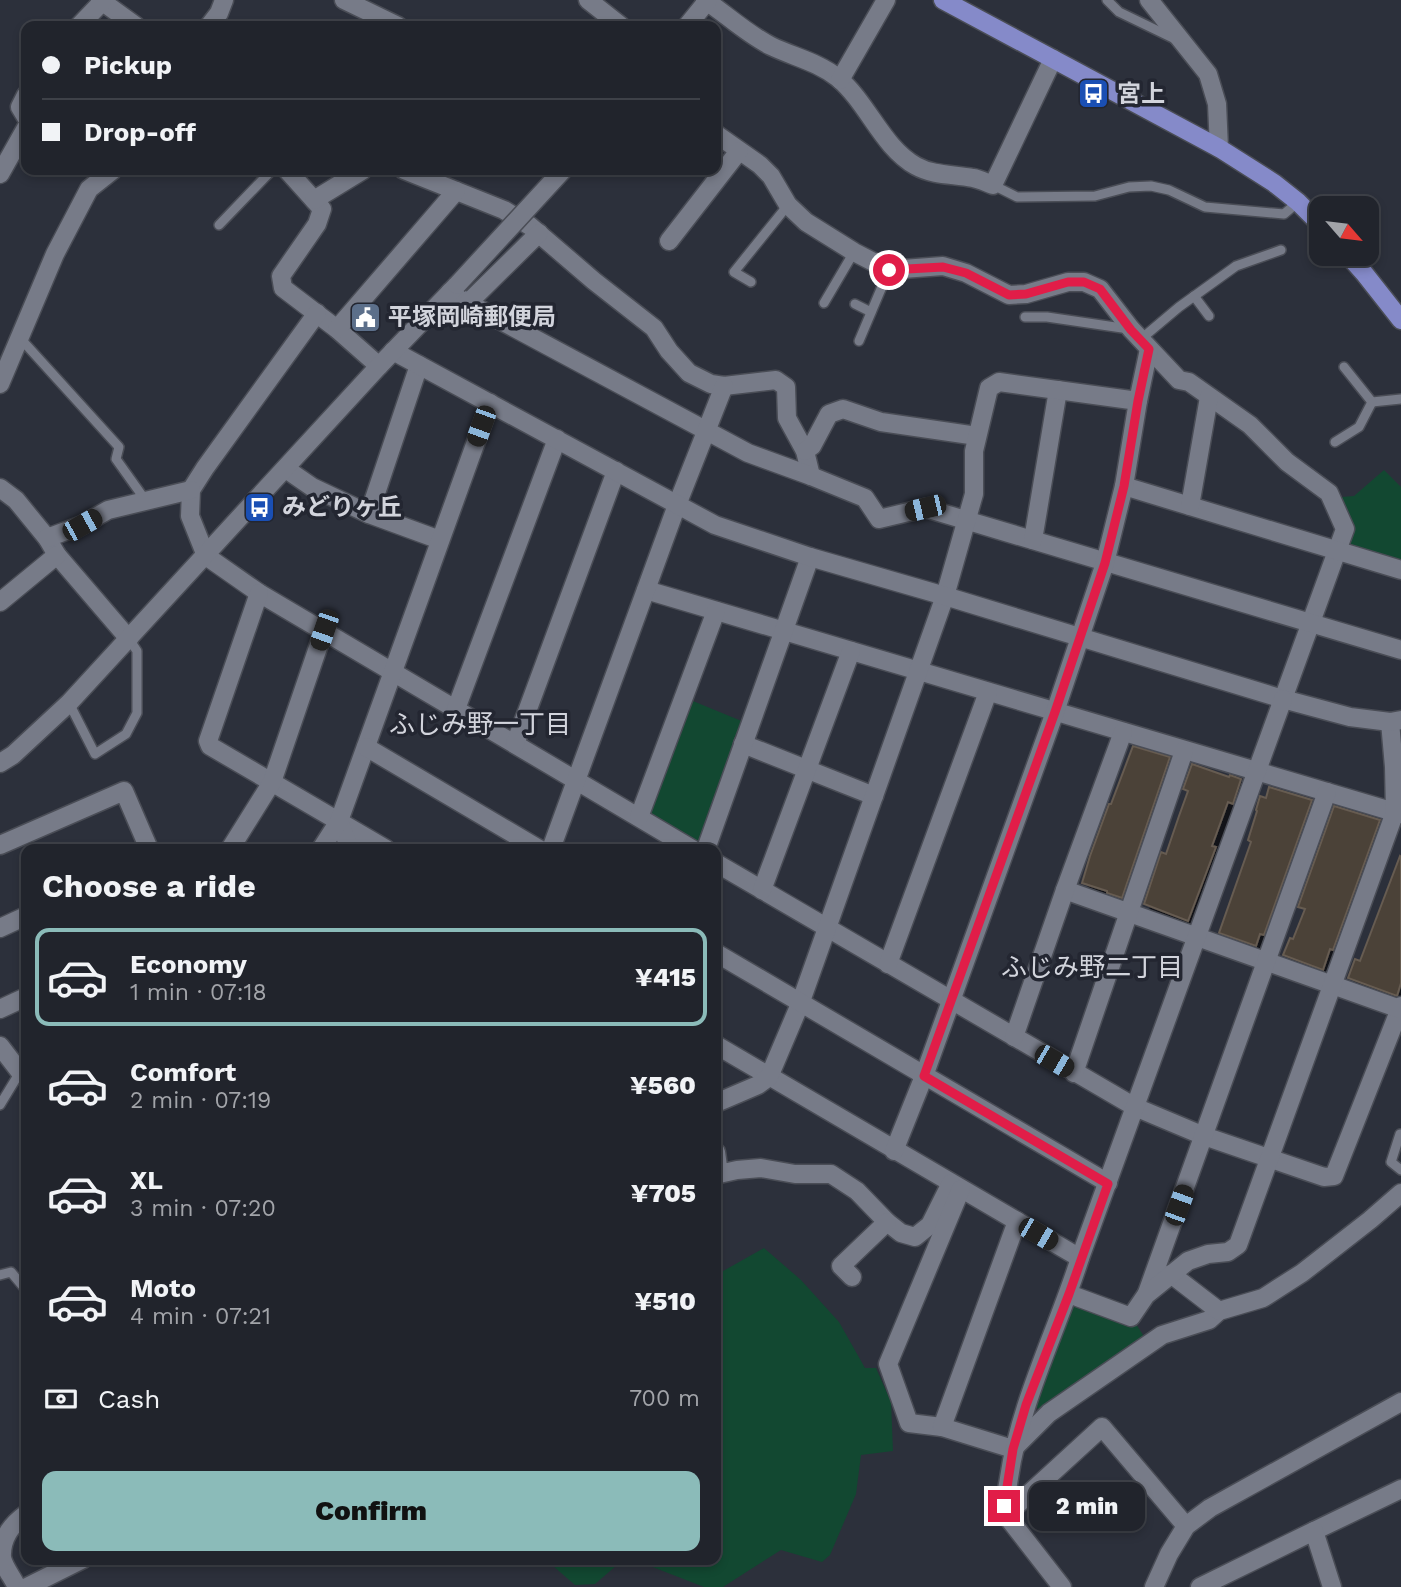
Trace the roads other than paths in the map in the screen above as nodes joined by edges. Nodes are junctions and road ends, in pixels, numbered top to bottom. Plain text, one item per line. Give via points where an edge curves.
1 (224, 0) edge
2 (344, 0) edge
3 (588, 0) edge
4 (707, 0) edge
5 (886, 0) edge
6 (943, 0) edge
7 (1107, 0) edge
8 (1149, 0) edge
9 (101, 1) edge
10 (83, 21) edge
11 (129, 21) edge
12 (213, 21) edge
13 (386, 21) edge
14 (615, 21) edge
15 (691, 21) edge
16 (1185, 44) junction
17 (1053, 59) junction
18 (840, 80) junction
19 (21, 137) edge
20 (721, 138) edge
21 (1219, 148) junction
22 (739, 151) junction
23 (0, 174) edge
24 (721, 174) edge
25 (101, 175) edge
26 (267, 175) edge
27 (291, 175) edge
28 (355, 175) edge
29 (416, 175) edge
30 (558, 175) edge
31 (720, 175) edge
32 (993, 185) junction
33 (456, 191) junction
34 (314, 200) junction
35 (1298, 202) junction
36 (788, 205) junction
37 (1309, 213) edge
38 (665, 216) dead end
39 (219, 225) dead end
40 (539, 233) junction
41 (1280, 250) dead end
42 (854, 253) junction
43 (1358, 266) edge
44 (889, 270) junction
45 (751, 282) dead end
46 (454, 289) junction
47 (1194, 296) junction
48 (468, 303) junction
49 (824, 303) dead end
50 (855, 304) dead end
51 (871, 312) junction
52 (317, 313) junction
53 (1209, 316) dead end
54 (1025, 317) dead end
55 (1401, 320) edge
56 (337, 329) junction
57 (20, 338) junction
58 (1140, 339) junction
59 (859, 341) dead end
60 (393, 351) junction
61 (419, 365) junction
62 (379, 366) junction
63 (1344, 367) dead end
64 (0, 384) edge
65 (724, 386) junction
66 (1058, 390) junction
67 (1209, 397) junction
68 (1401, 399) edge
69 (1138, 401) junction
70 (1372, 402) junction
71 (489, 403) junction
72 (706, 431) junction
73 (978, 436) junction
74 (557, 439) junction
75 (1335, 442) dead end
76 (805, 451) junction
77 (286, 469) junction
78 (615, 471) junction
79 (811, 476) junction
80 (1124, 486) junction
81 (191, 490) junction
82 (1, 491) edge
83 (146, 501) junction
84 (677, 505) junction
85 (1190, 506) junction
86 (369, 514) junction
87 (967, 520) junction
88 (47, 538) junction
89 (440, 540) junction
90 (1033, 540) junction
91 (1337, 551) junction
92 (57, 555) junction
93 (206, 556) junction
94 (810, 557) junction
95 (1105, 563) junction
96 (1401, 570) edge
97 (646, 590) junction
98 (259, 593) junction
99 (945, 596) junction
100 (0, 603) edge
101 (716, 611) junction
102 (1311, 623) junction
103 (324, 630) junction
104 (784, 631) junction
105 (1080, 637) junction
106 (129, 639) junction
107 (1401, 650) edge
108 (851, 651) junction
109 (393, 671) junction
110 (918, 671) junction
111 (988, 692) junction
112 (1283, 699) junction
113 (69, 703) junction
114 (456, 709) junction
115 (1055, 712) junction
116 (1395, 721) edge
117 (1123, 732) junction
118 (515, 744) junction
119 (743, 744) junction
120 (366, 747) junction
121 (1184, 751) junction
122 (0, 763) edge
123 (1397, 766) edge
124 (807, 769) junction
125 (1257, 771) junction
126 (577, 780) junction
127 (272, 782) junction
128 (1327, 792) junction
129 (874, 796) junction
130 (1398, 813) edge
131 (639, 817) junction
132 (339, 821) junction
133 (147, 844) edge
134 (233, 844) edge
135 (324, 844) edge
136 (348, 844) edge
137 (378, 844) edge
138 (531, 844) edge
139 (553, 844) edge
140 (684, 844) edge
141 (708, 844) edge
142 (0, 845) edge
143 (721, 866) edge
144 (762, 890) junction
145 (1065, 890) junction
146 (1129, 913) junction
147 (21, 918) edge
148 (0, 928) edge
149 (827, 929) junction
150 (1197, 937) junction
151 (721, 956) edge
152 (1266, 963) junction
153 (888, 964) junction
154 (1331, 986) junction
155 (21, 999) edge
156 (951, 1001) junction
157 (800, 1004) junction
158 (1400, 1007) edge
159 (0, 1009) edge
160 (1014, 1037) junction
161 (0, 1046) edge
162 (721, 1048) edge
163 (21, 1072) edge
164 (1074, 1073) junction
165 (924, 1076) junction
166 (21, 1077) edge
167 (769, 1077) junction
168 (721, 1101) edge
169 (0, 1105) edge
170 (1135, 1107) junction
171 (1400, 1134) edge
172 (1204, 1136) junction
173 (894, 1151) junction
174 (1270, 1160) junction
175 (1401, 1170) edge
176 (721, 1174) edge
177 (1108, 1184) junction
178 (956, 1186) junction
179 (1401, 1193) edge
180 (1017, 1221) junction
181 (887, 1222) junction
182 (1080, 1258) junction
183 (0, 1275) edge
184 (1171, 1275) junction
185 (852, 1277) dead end
186 (21, 1284) edge
187 (1069, 1294) junction
188 (1146, 1295) junction
189 (1219, 1311) junction
190 (1401, 1402) edge
191 (942, 1427) junction
192 (1013, 1449) junction
193 (1401, 1489) edge
194 (1006, 1515) junction
195 (21, 1518) edge
196 (1186, 1526) junction
197 (1314, 1531) junction
198 (71, 1565) edge
199 (17, 1587) edge
200 (27, 1587) edge
201 (1062, 1587) edge
202 (1154, 1587) edge
203 (1200, 1587) edge
204 (1332, 1587) edge

1 - 12 street
2 - 13 street
3 - 14 street
4 - 15 street
4 - 18 street via 770,46 825,68
5 - 18 street
6 - 17 main road
7 - 16 lane via 1119,12
8 - 16 street
9 - 10 street
9 - 11 street
16 - 21 street via 1213,87
17 - 21 main road
17 - 32 street
18 - 32 street via 899,153 915,166
19 - 23 street
20 - 22 street
21 - 35 main road
22 - 24 street
22 - 36 street via 771,176
25 - 57 street via 55,254
26 - 39 lane
27 - 34 street
28 - 34 street
29 - 33 street
30 - 46 street, bridge
31 - 38 street via 674,234
32 - 35 lane via 1017,197 1096,196 1151,186 1205,207 1284,214
33 - 40 street via 504,210
33 - 56 street
34 - 52 street via 321,209 317,224 281,276 283,288
35 - 37 main road
36 - 42 street
36 - 45 lane via 734,272
40 - 48 street
40 - 65 street via 654,328 689,373
41 - 47 lane via 1236,267
42 - 44 street
42 - 49 lane
43 - 55 main road
44 - 51 lane
44 - 58 street via 943,267 1009,295 1084,282 1100,289
46 - 48 street
46 - 60 street
47 - 53 lane
47 - 58 lane
48 - 72 street
50 - 51 lane
51 - 59 lane
52 - 56 street
52 - 81 street
54 - 58 lane via 1047,317
56 - 62 street
57 - 64 street
57 - 83 lane via 119,447 116,458
58 - 67 street via 1179,380
58 - 69 street
60 - 61 street
60 - 62 street
61 - 71 street
61 - 86 street
62 - 77 street
63 - 70 lane
65 - 72 street
65 - 76 street via 776,380 786,387 787,418
66 - 69 street
66 - 73 street via 999,382 989,388
66 - 90 street
67 - 85 street
67 - 91 street via 1250,425 1287,462 1329,493 1345,529
68 - 70 lane
69 - 80 street
70 - 75 lane via 1359,427
71 - 74 street
71 - 89 street
72 - 79 street via 747,453
72 - 84 street
73 - 76 street via 881,422 843,409 829,414
73 - 87 street via 974,494
74 - 78 street
74 - 114 street
76 - 79 street
77 - 86 street
77 - 93 street
78 - 84 street
78 - 118 street
79 - 87 street via 865,498 879,519 925,508
80 - 85 street
80 - 95 street
81 - 83 street
81 - 93 street via 190,516
82 - 88 street via 16,500
83 - 88 street via 108,510
84 - 94 street via 715,524
84 - 97 street
85 - 91 street
86 - 89 street
87 - 90 street
87 - 99 street
88 - 92 street
89 - 109 street
90 - 95 street
91 - 96 street
91 - 102 street
92 - 100 street
92 - 106 street
93 - 98 street
93 - 106 street
94 - 99 street
94 - 104 street
95 - 102 street
95 - 105 street
97 - 101 street
97 - 126 street
98 - 103 street
98 - 127 street via 208,741
99 - 105 street
99 - 110 street
101 - 104 street
101 - 131 street
102 - 107 street
102 - 112 street
103 - 109 street
103 - 127 street
104 - 108 street
104 - 119 street
105 - 112 street
105 - 115 street
106 - 113 street
106 - 113 lane via 137,651 137,713 126,734 95,754
108 - 110 street
108 - 124 street
109 - 114 street
109 - 120 street
110 - 111 street
110 - 129 street
111 - 115 street
111 - 153 street
112 - 116 street via 1350,717
112 - 125 street
113 - 122 street
114 - 118 street
115 - 117 street
115 - 156 street
116 - 123 street
117 - 121 street
117 - 145 street
118 - 126 street
119 - 124 street
119 - 141 street
120 - 132 street
120 - 138 street
121 - 125 street
121 - 146 street
123 - 130 street
124 - 129 street
124 - 144 street
125 - 128 street
125 - 150 street
126 - 131 street
126 - 139 street
127 - 132 street
127 - 134 street
128 - 130 street
128 - 152 street
129 - 149 street
130 - 154 street
131 - 140 street
132 - 135 street
132 - 136 street
132 - 137 street
133 - 142 street via 124,791
143 - 144 street
144 - 149 street
145 - 146 street
145 - 160 street
146 - 150 street
146 - 164 street
147 - 148 street
149 - 153 street
149 - 157 street
150 - 152 street
150 - 170 street
151 - 157 street
152 - 154 street
152 - 172 street
153 - 156 street
154 - 158 street
154 - 174 street
155 - 159 street
156 - 160 street
156 - 165 street
157 - 165 street
157 - 167 street
158 - 174 street via 1334,1176
160 - 164 street
161 - 163 street
162 - 167 street
164 - 170 street
165 - 173 street
165 - 177 street
166 - 169 lane
167 - 168 street
167 - 173 street
170 - 172 street
170 - 177 street
171 - 175 lane via 1391,1162
172 - 174 street
172 - 188 street
173 - 178 street
174 - 184 street via 1238,1245 1228,1252 1188,1261
176 - 181 street via 761,1168 831,1174 857,1191
177 - 182 street
178 - 180 street
178 - 181 street via 930,1225 915,1237
178 - 191 street via 888,1364 909,1423
179 - 189 street via 1302,1273 1263,1298
180 - 182 street
180 - 191 street
181 - 185 street via 841,1266
182 - 187 street
183 - 186 lane via 11,1272
184 - 188 street
184 - 189 street
187 - 188 street via 1131,1317
187 - 192 street
189 - 192 street via 1209,1320 1163,1335 1049,1413
190 - 196 street via 1210,1508
191 - 192 street
192 - 194 street
193 - 197 street
194 - 196 street via 1102,1427
194 - 201 street
195 - 199 street via 4,1539 2,1558
196 - 202 street
197 - 203 street
197 - 204 street
198 - 200 street

